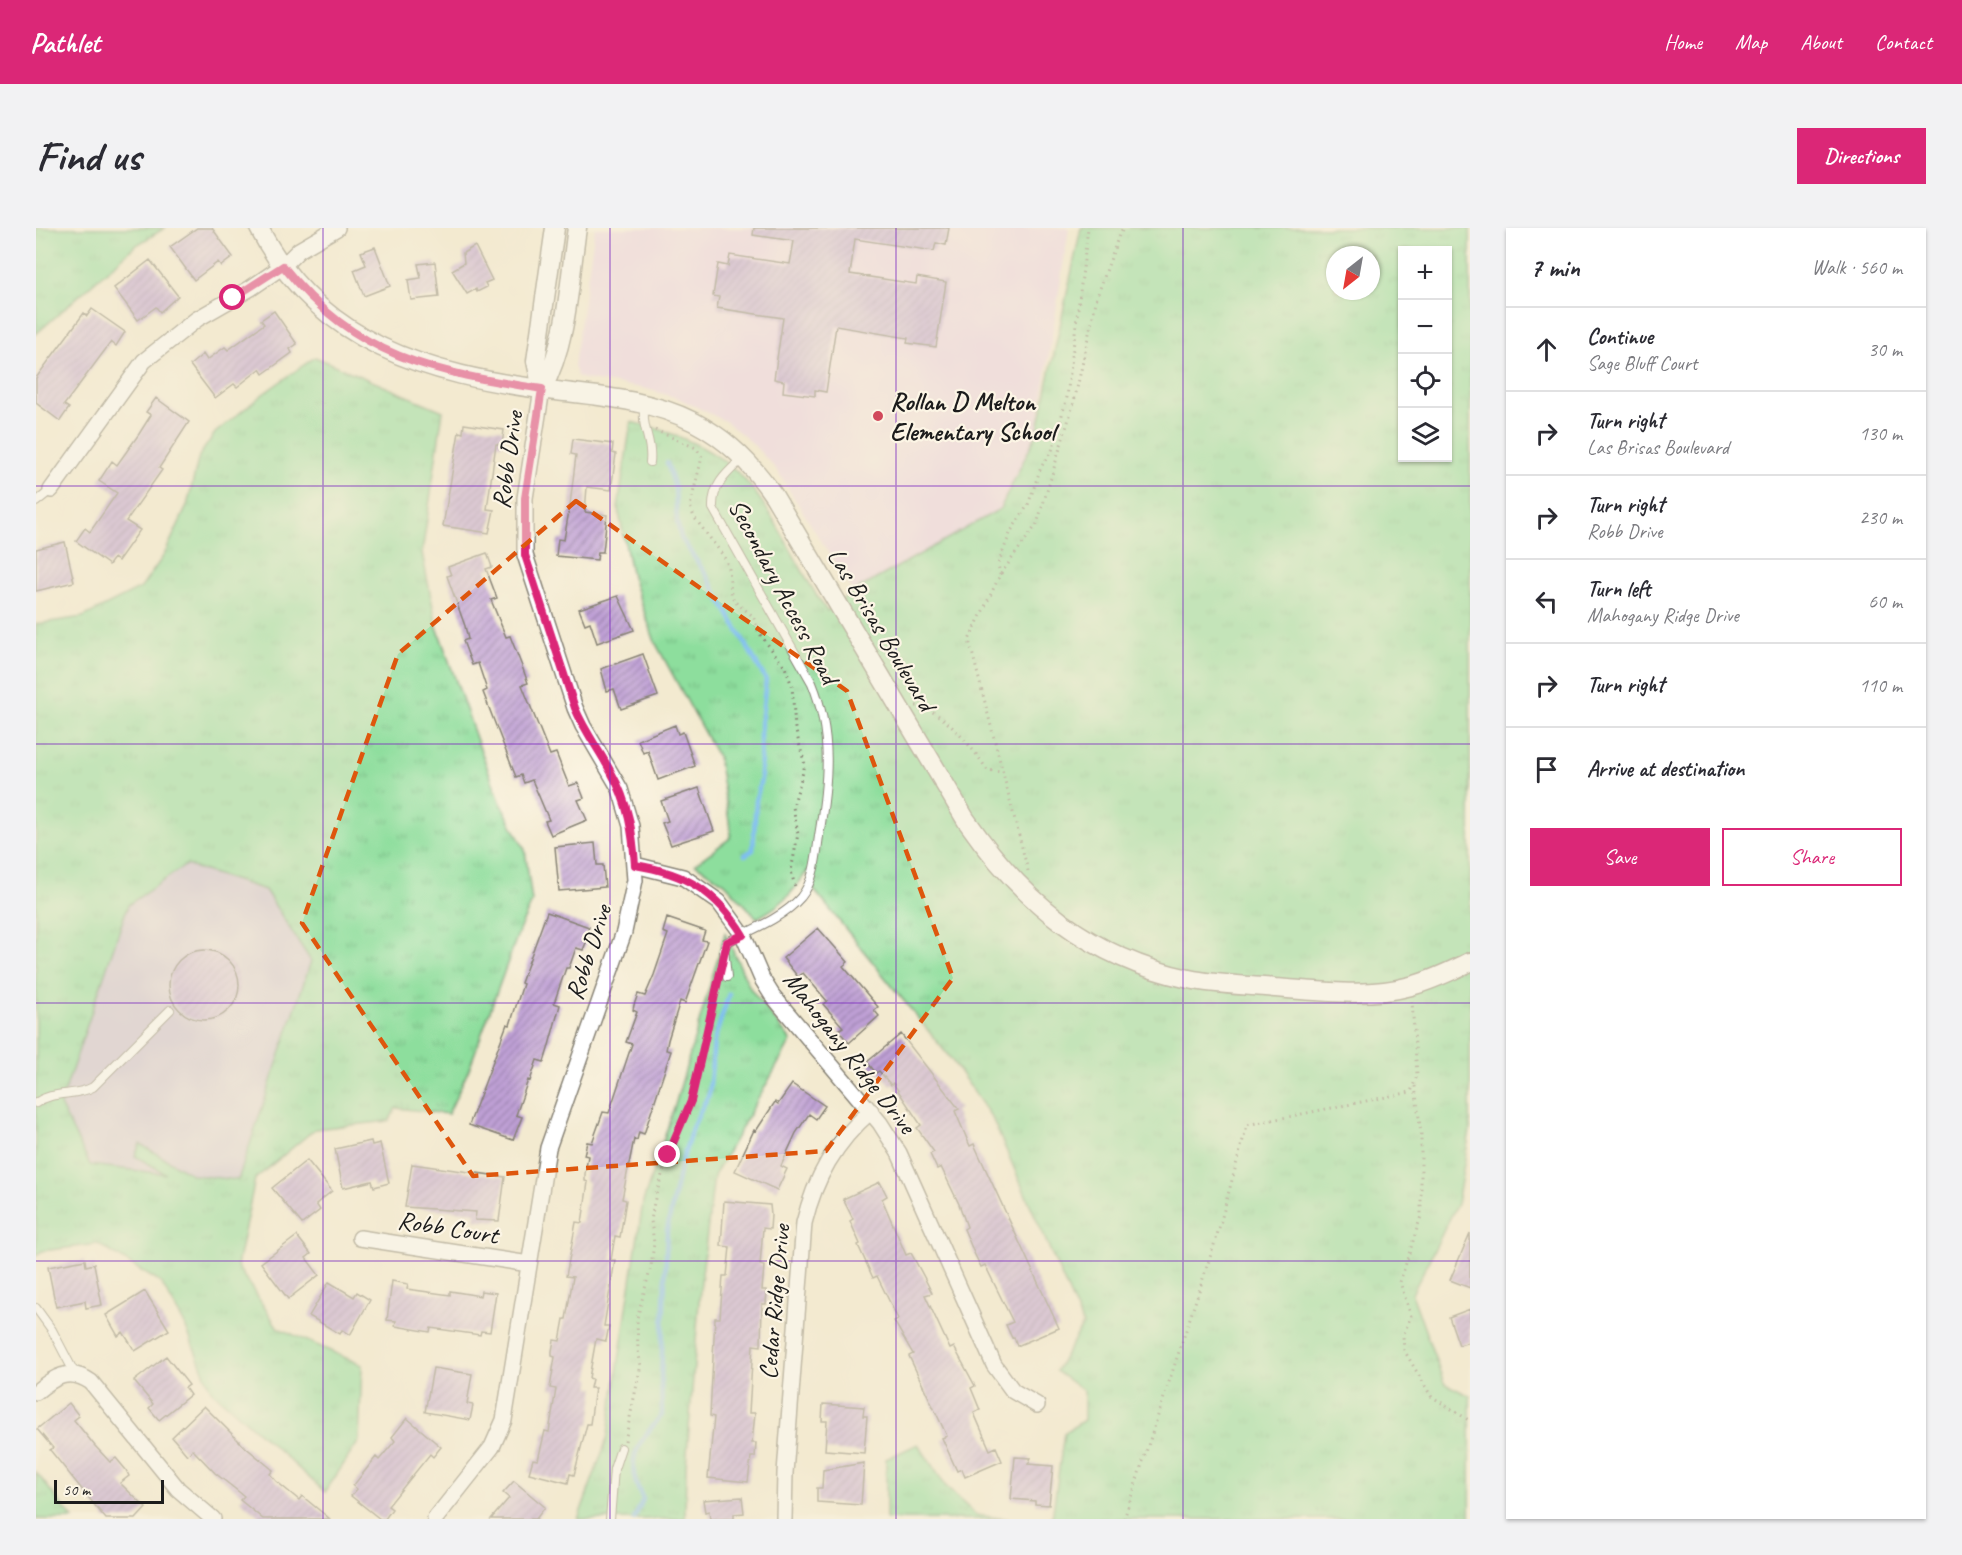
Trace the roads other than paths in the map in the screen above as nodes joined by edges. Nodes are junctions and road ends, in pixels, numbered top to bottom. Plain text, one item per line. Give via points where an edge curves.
1 (259, 228) edge
2 (336, 228) edge
3 (555, 228) edge
4 (577, 228) edge
5 (283, 266) junction
6 (542, 389) junction
7 (645, 405) junction
8 (744, 458) junction
9 (650, 462) dead end
10 (51, 490) joint
11 (36, 502) edge
12 (635, 865) junction
13 (743, 935) junction
14 (1470, 962) edge
15 (727, 977) dead end
16 (170, 1010) dead end
17 (36, 1103) edge
18 (871, 1111) junction
19 (360, 1238) dead end
20 (529, 1264) junction
21 (36, 1308) edge
22 (75, 1374) junction
23 (36, 1392) edge
24 (1037, 1405) dead end
25 (621, 1448) road end
26 (213, 1519) edge
27 (435, 1519) edge
28 (610, 1519) edge
29 (784, 1519) edge

1 - 5 street, Las Brisas Boulevard
2 - 5 street via 299,249
3 - 6 street, Robb Drive via 536,361
4 - 6 street, Robb Drive via 560,342
5 - 6 street, Las Brisas Boulevard via 336,320 397,356 457,375
5 - 10 street via 205,313 144,361
6 - 7 street, Las Brisas Boulevard
6 - 12 street, Robb Drive via 525,498 525,555 583,726 620,789 631,826
7 - 8 street, Las Brisas Boulevard via 695,423
7 - 9 lane via 644,427 652,450
8 - 13 lane, Secondary Access Road via 714,491 713,508 812,683 822,711 829,763 814,869 801,896 780,914
8 - 14 street, Las Brisas Boulevard via 774,496 990,855 1039,906 1092,943 1156,971 1219,984 1323,992 1358,993 1410,987
10 - 11 lane
12 - 13 street, Mahogany Ridge Drive via 670,872 696,885 719,902
12 - 20 street, Robb Drive via 624,932 548,1148
13 - 15 lane, Secondary Access Road via 727,942
13 - 18 street, Mahogany Ridge Drive via 772,995
16 - 17 lane via 93,1087 84,1092 50,1095
18 - 24 street, Mahogany Ridge Drive via 899,1153 994,1365 1012,1391
18 - 29 street, Cedar Ridge Drive via 849,1130 832,1154 814,1187 804,1223 784,1473
19 - 20 street, Robb Court
20 - 27 street, Robb Drive via 504,1420 492,1447
21 - 22 lane
22 - 23 street via 58,1375
22 - 26 street via 98,1388 178,1489
25 - 28 lane via 614,1469

